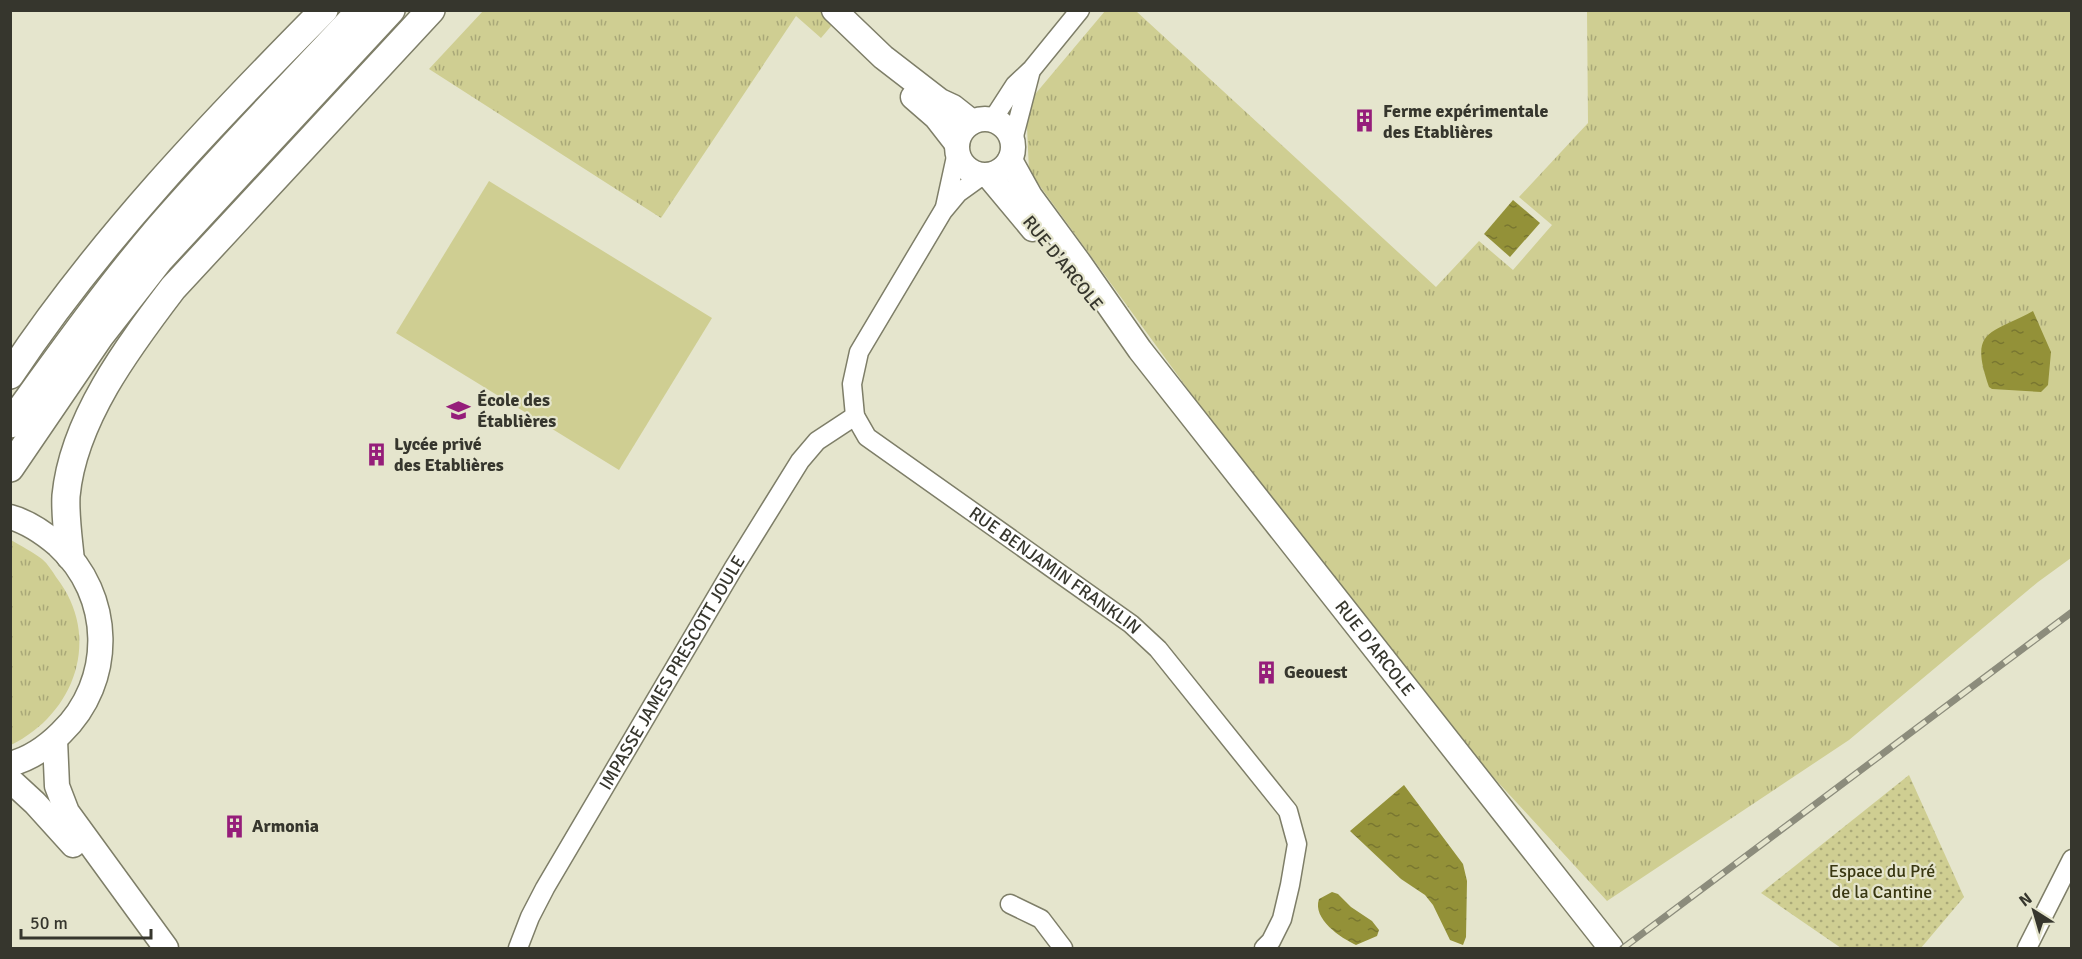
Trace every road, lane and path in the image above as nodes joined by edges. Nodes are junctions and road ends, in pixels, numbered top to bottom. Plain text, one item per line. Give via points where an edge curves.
1 (324, 10) edge
2 (361, 10) edge
3 (392, 10) edge
4 (431, 10) edge
5 (834, 10) edge
6 (1080, 10) edge
7 (883, 57) junction
8 (1032, 69) junction
9 (982, 121) junction
10 (957, 148) junction
11 (1012, 150) junction
12 (986, 175) junction
13 (943, 211) junction
14 (90, 331) junction
15 (1140, 350) junction
16 (10, 375) edge
17 (855, 416) junction
18 (10, 424) edge
19 (10, 468) edge
20 (10, 518) edge
21 (70, 556) junction
22 (54, 740) junction
23 (10, 764) edge
24 (10, 780) edge
25 (2072, 859) edge
26 (1010, 904) dead end
27 (154, 948) edge
28 (166, 948) edge
29 (518, 948) edge
30 (1063, 948) edge
31 (1263, 948) edge
32 (1611, 948) edge
33 (2027, 948) edge

1 - 16 highway via 133,214
2 - 14 highway via 243,133 158,230
3 - 14 highway
4 - 21 highway via 173,288 138,333 106,384 72,462 66,494
5 - 7 main road
6 - 8 street
7 - 9 main road via 940,101
7 - 10 main road via 909,93 936,117
8 - 9 street
8 - 11 street
9 - 10 main road via 964,128
9 - 11 main road via 1002,124 1009,131
10 - 12 main road via 967,168
10 - 13 street
11 - 12 main road via 998,173
11 - 15 main road, RUE D'ARCOLE via 1029,196
12 - 13 street via 958,193
12 - 15 main road, RUE D'ARCOLE via 1017,207 1078,288
13 - 17 street, RUE BENJAMIN FRANKLIN via 859,352 852,384
14 - 18 highway
14 - 19 highway
15 - 32 main road, RUE D'ARCOLE
17 - 29 street, IMPASSE JAMES PRESCOTT JOULE via 817,441 800,461 545,888
17 - 31 street, RUE BENJAMIN FRANKLIN via 867,437 1151,642 1288,811 1297,844 1290,885 1282,919
20 - 21 main road via 47,535
21 - 22 main road via 92,591 98,610 101,651 91,691 69,726
22 - 23 main road
22 - 28 main road via 57,786 67,812
24 - 27 main road via 56,825
25 - 33 street
26 - 30 street via 1041,919

